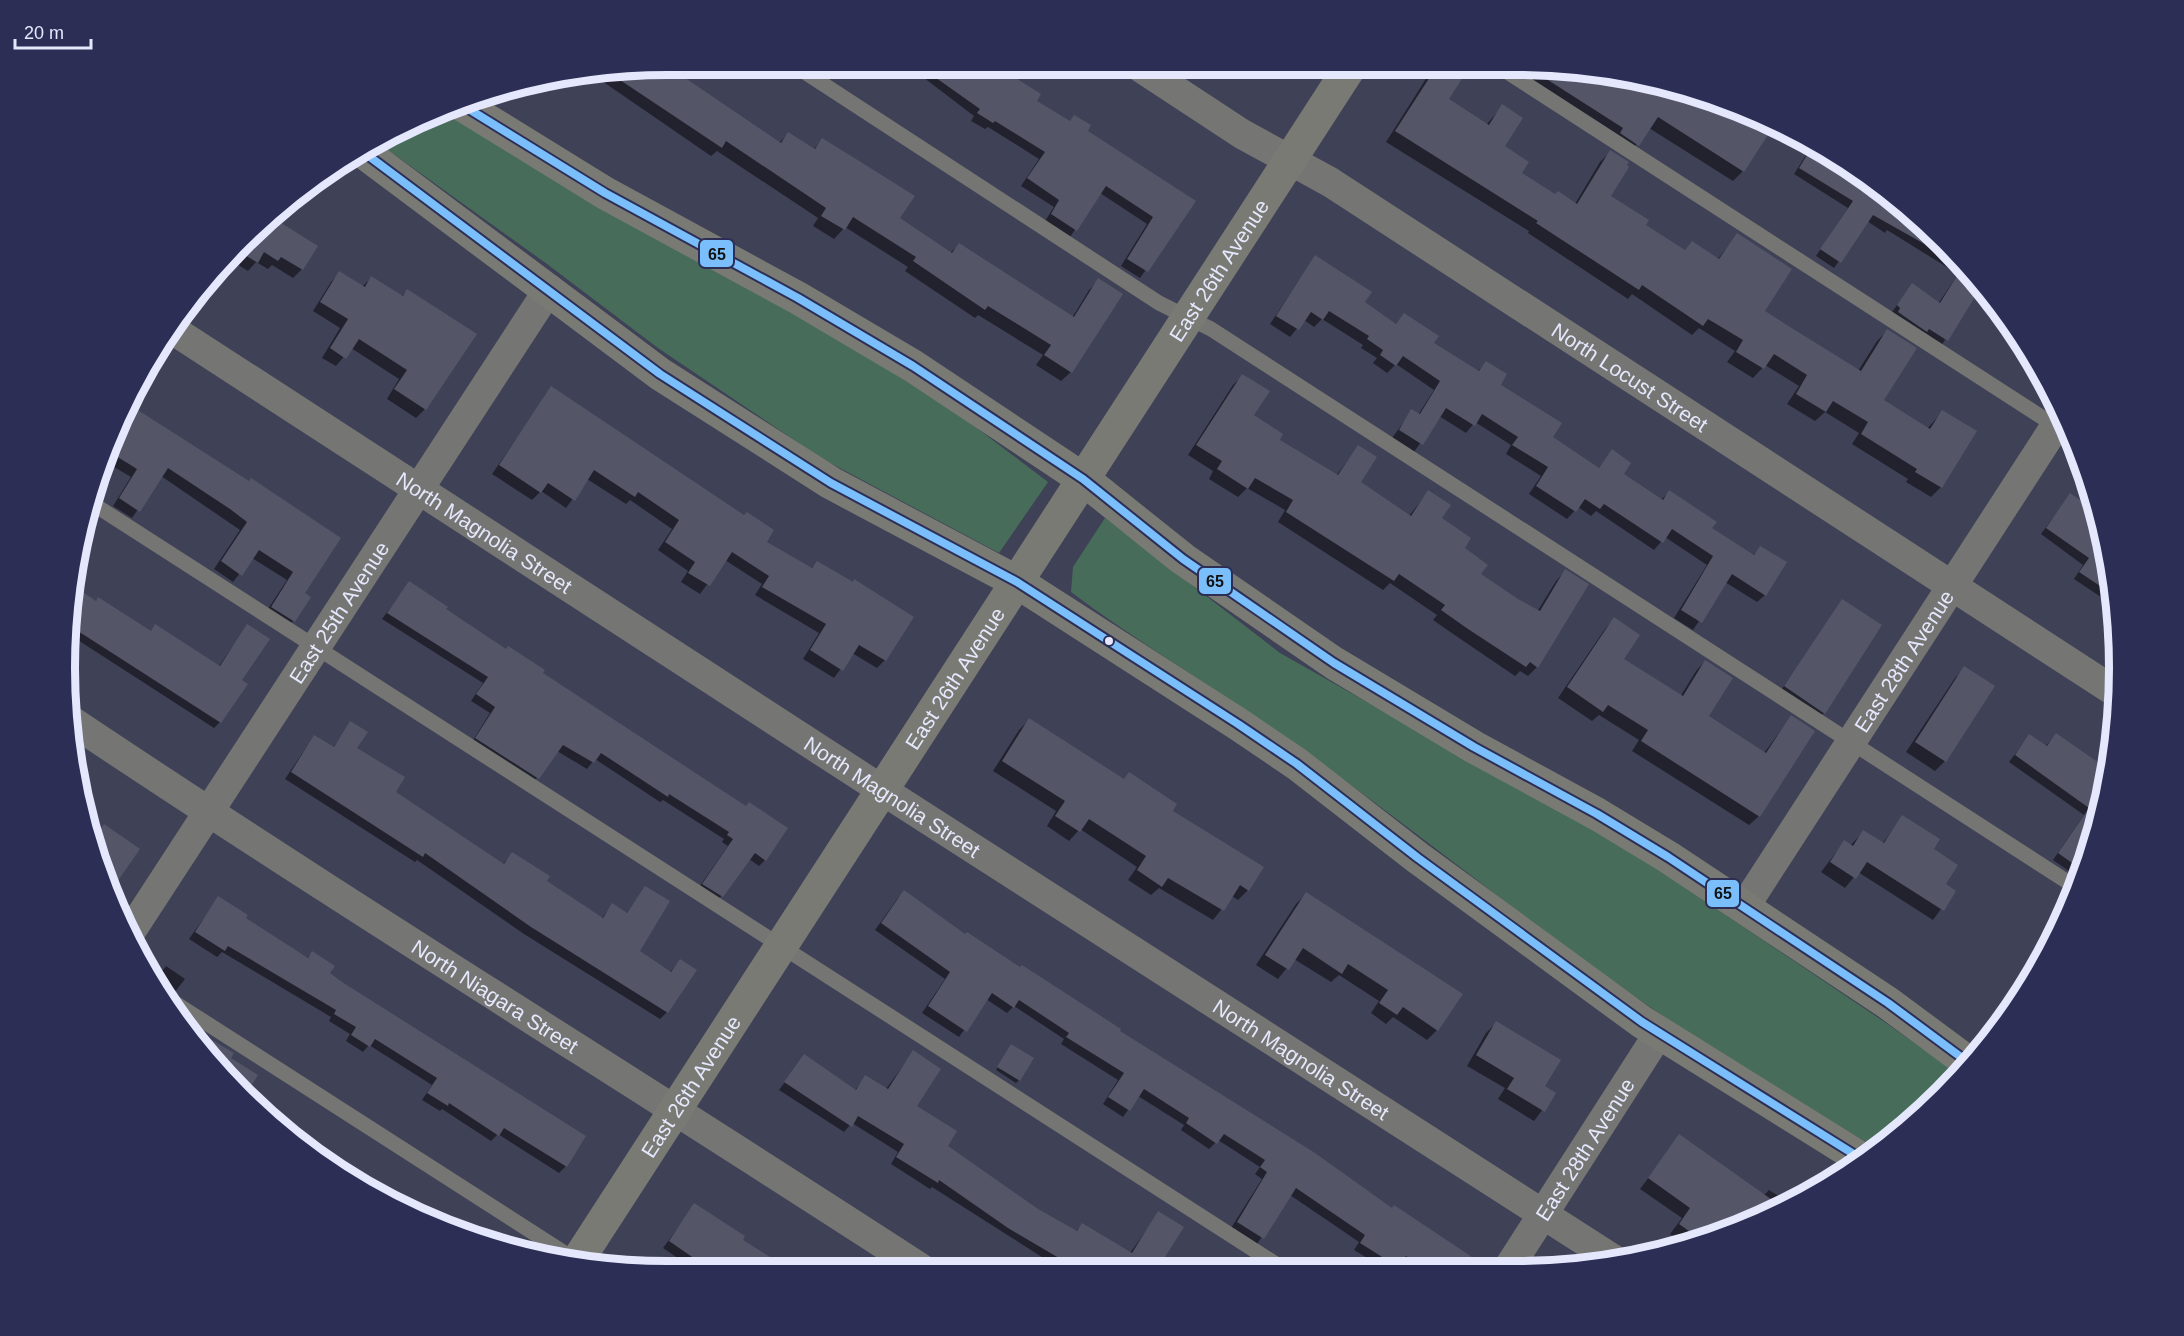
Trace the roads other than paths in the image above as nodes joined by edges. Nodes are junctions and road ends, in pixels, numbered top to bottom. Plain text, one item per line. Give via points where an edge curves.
1 (809, 75) edge
2 (1151, 75) edge
3 (1345, 75) edge
4 (1512, 75) edge
5 (469, 109) edge
6 (368, 156) edge
7 (1289, 161) junction
8 (549, 289) junction
9 (1188, 316) junction
10 (179, 334) edge
11 (2055, 421) edge
12 (2060, 433) edge
13 (1083, 479) junction
14 (418, 490) junction
15 (97, 507) edge
16 (1017, 582) junction
17 (1952, 587) junction
18 (316, 647) junction
19 (2108, 688) edge
20 (78, 725) edge
21 (1851, 742) junction
22 (882, 790) junction
23 (208, 813) junction
24 (2069, 883) edge
25 (1745, 906) junction
26 (134, 926) edge
27 (781, 946) junction
28 (183, 1008) edge
29 (1659, 1033) junction
30 (1963, 1058) edge
31 (676, 1109) junction
32 (1854, 1154) edge
33 (1543, 1214) junction
34 (563, 1252) edge
35 (580, 1254) edge
36 (1605, 1254) edge
37 (910, 1261) edge
38 (1271, 1261) edge
39 (1513, 1261) edge

1 - 9 lane via 1160,303
2 - 7 street, North Locust Street
3 - 7 main road, East 26th Avenue
4 - 11 lane
5 - 13 main road via 605,193 913,366
6 - 8 main road
7 - 9 main road, East 26th Avenue
7 - 17 street, North Locust Street via 1340,189
8 - 14 street, East 25th Avenue
8 - 16 main road via 660,374 831,483
9 - 13 main road, East 26th Avenue
9 - 21 lane
10 - 14 street, North Magnolia Street
12 - 17 street, East 28th Avenue
13 - 16 main road, East 26th Avenue
13 - 25 main road via 1183,559 1334,663 1474,747 1598,814
14 - 18 street, East 25th Avenue
14 - 22 street, North Magnolia Street
15 - 18 lane
16 - 22 main road, East 26th Avenue
16 - 29 main road via 1296,764
17 - 19 street, North Locust Street
17 - 21 street, East 28th Avenue
18 - 23 street, East 25th Avenue
18 - 27 lane
20 - 23 street, North Niagara Street
21 - 24 lane
21 - 25 street, East 28th Avenue
22 - 27 main road, East 26th Avenue
22 - 33 street, North Magnolia Street
23 - 26 street, East 25th Avenue
23 - 31 street, North Niagara Street
25 - 30 main road
27 - 31 main road, East 26th Avenue
27 - 38 lane
28 - 34 lane
29 - 32 main road
29 - 33 street, East 28th Avenue
31 - 35 main road, East 26th Avenue
31 - 37 street, North Niagara Street
33 - 36 street, North Magnolia Street
33 - 39 street, East 28th Avenue

